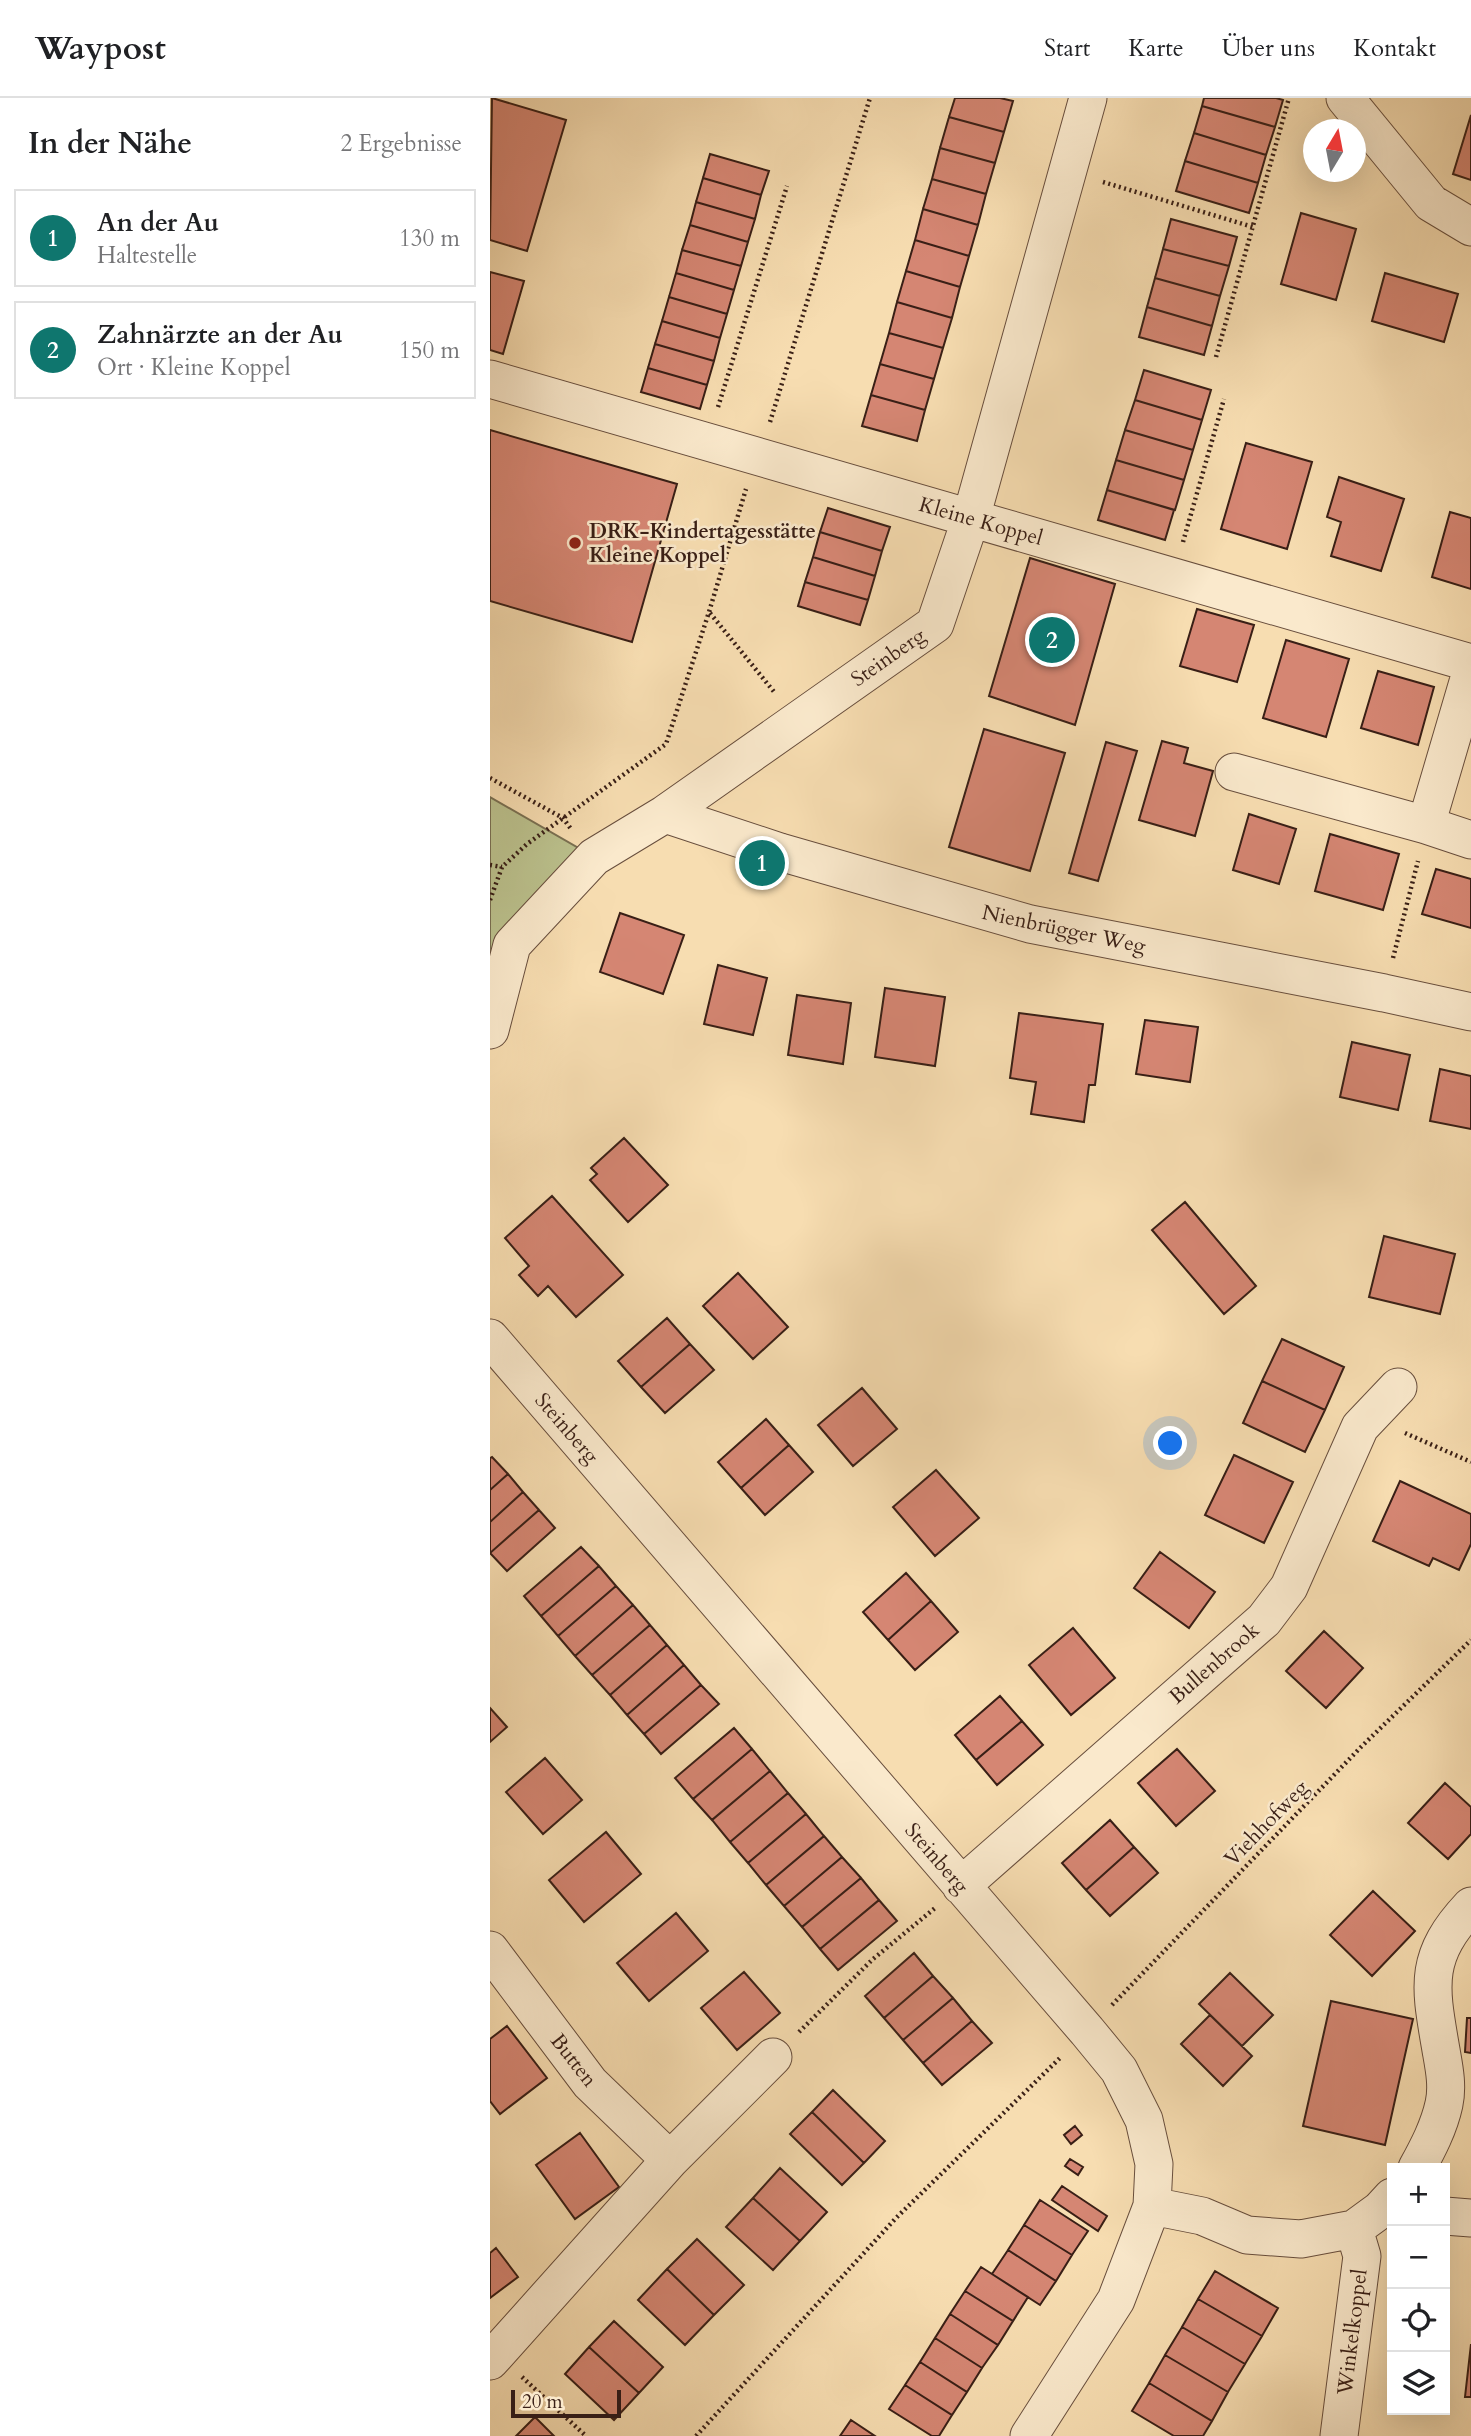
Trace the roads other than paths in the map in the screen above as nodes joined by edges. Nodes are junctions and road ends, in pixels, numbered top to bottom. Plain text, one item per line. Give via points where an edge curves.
1 (1088, 98) edge
2 (1345, 98) edge
3 (1471, 227) edge
4 (490, 379) edge
5 (971, 518) junction
6 (1471, 663) edge
7 (1471, 672) edge
8 (1234, 772) dead end
9 (665, 814) junction
10 (1426, 825) junction
11 (1471, 840) edge
12 (1471, 1012) edge
13 (490, 1030) edge
14 (490, 1338) edge
15 (1398, 1387) dead end
16 (961, 1886) junction
17 (1471, 1906) edge
18 (490, 1950) edge
19 (773, 2057) road end
20 (670, 2160) junction
21 (1420, 2163) edge
22 (1152, 2206) junction
23 (1380, 2212) edge
24 (1450, 2216) edge
25 (1471, 2218) edge
26 (493, 2358) edge
27 (1029, 2436) edge
28 (1339, 2436) edge

1 - 5 street, Steinberg
2 - 3 street via 1431,203
4 - 5 street, Kleine Koppel
5 - 6 street, Kleine Koppel
5 - 9 street, Steinberg via 935,624
7 - 10 street
8 - 10 street
9 - 12 street, Nienbrügger Weg via 1030,925
9 - 13 street, Steinberg via 594,858 512,945
10 - 11 street
14 - 16 street, Steinberg
15 - 16 street, Bullenbrook via 1360,1427 1289,1587 1264,1620
16 - 22 street, Steinberg via 1119,2070 1144,2120 1154,2164
17 - 21 street via 1439,1950 1432,1973 1445,2073 1444,2103
18 - 20 street, Butten via 590,2083
19 - 20 street
20 - 26 street
22 - 23 street via 1202,2216 1247,2235 1301,2239
22 - 27 street, Steinberg via 1116,2300
23 - 28 street, Winkelkoppel via 1362,2256
24 - 25 street

